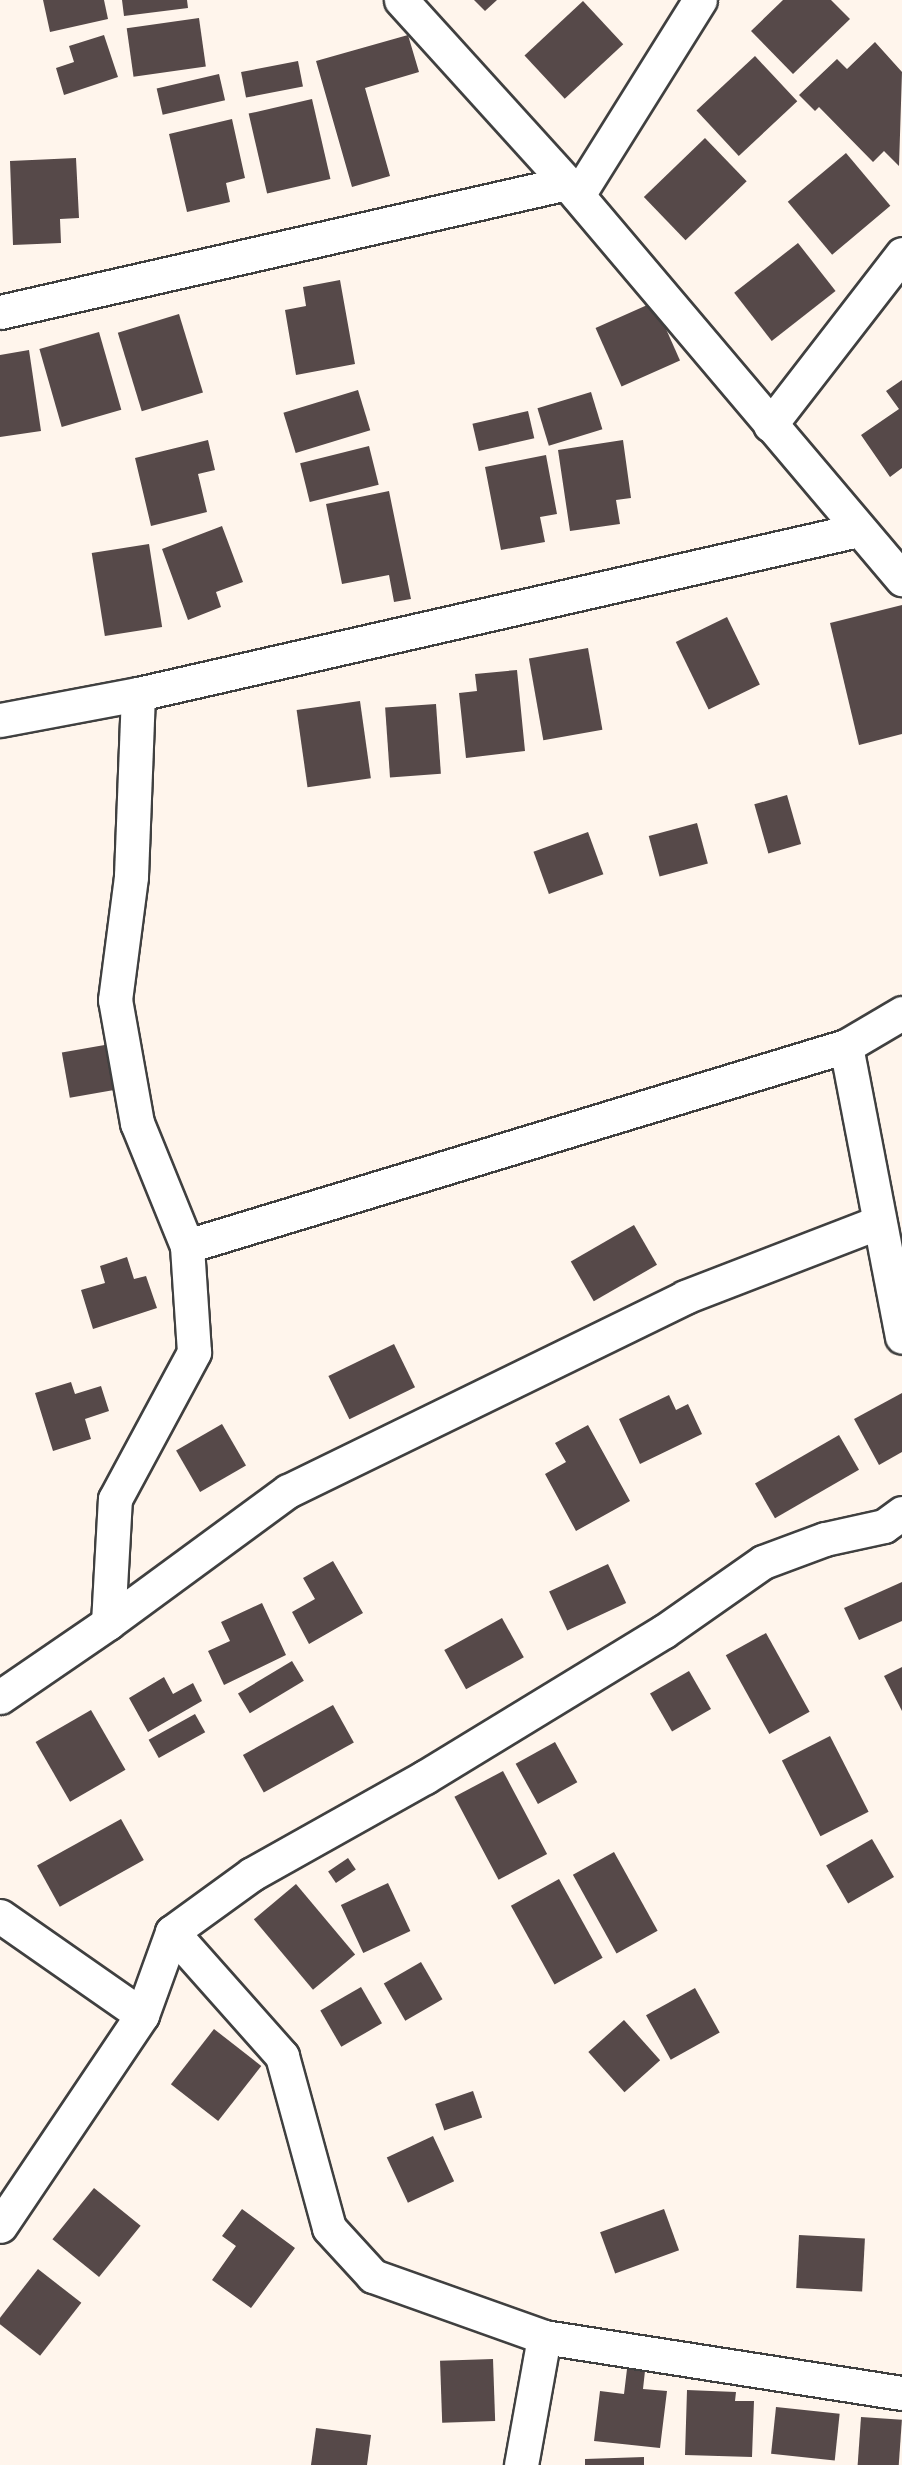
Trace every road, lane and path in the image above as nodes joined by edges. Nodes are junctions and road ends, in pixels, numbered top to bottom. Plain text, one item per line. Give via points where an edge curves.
1 (401, 0) edge
2 (700, 0) edge
3 (572, 189) junction
4 (902, 254) edge
5 (0, 312) edge
6 (770, 425) junction
7 (858, 530) junction
8 (902, 579) edge
9 (138, 694) junction
10 (0, 720) edge
11 (902, 1013) edge
12 (846, 1046) junction
13 (879, 1222) junction
14 (187, 1246) junction
15 (900, 1328) edge
16 (902, 1513) edge
17 (108, 1623) junction
18 (0, 1697) edge
19 (0, 1916) edge
20 (172, 1932) junction
21 (142, 2015) junction
22 (0, 2226) edge
23 (544, 2337) junction
24 (902, 2393) edge
25 (522, 2465) edge

1 - 3 street
2 - 3 street
3 - 5 street
3 - 6 street
4 - 6 street
6 - 7 street
7 - 8 street
7 - 9 street
9 - 10 street
9 - 14 street via 131,876 115,1000 137,1123
11 - 12 street
12 - 13 street
12 - 14 street
13 - 15 street
13 - 17 street via 685,1297 288,1491
14 - 17 street via 194,1352 115,1499
16 - 20 street via 884,1526 825,1539 764,1562 663,1632 435,1771 252,1874
17 - 18 street
19 - 21 street
20 - 21 street
20 - 23 street via 282,2056 329,2228 373,2276
21 - 22 street
23 - 24 street
23 - 25 street

